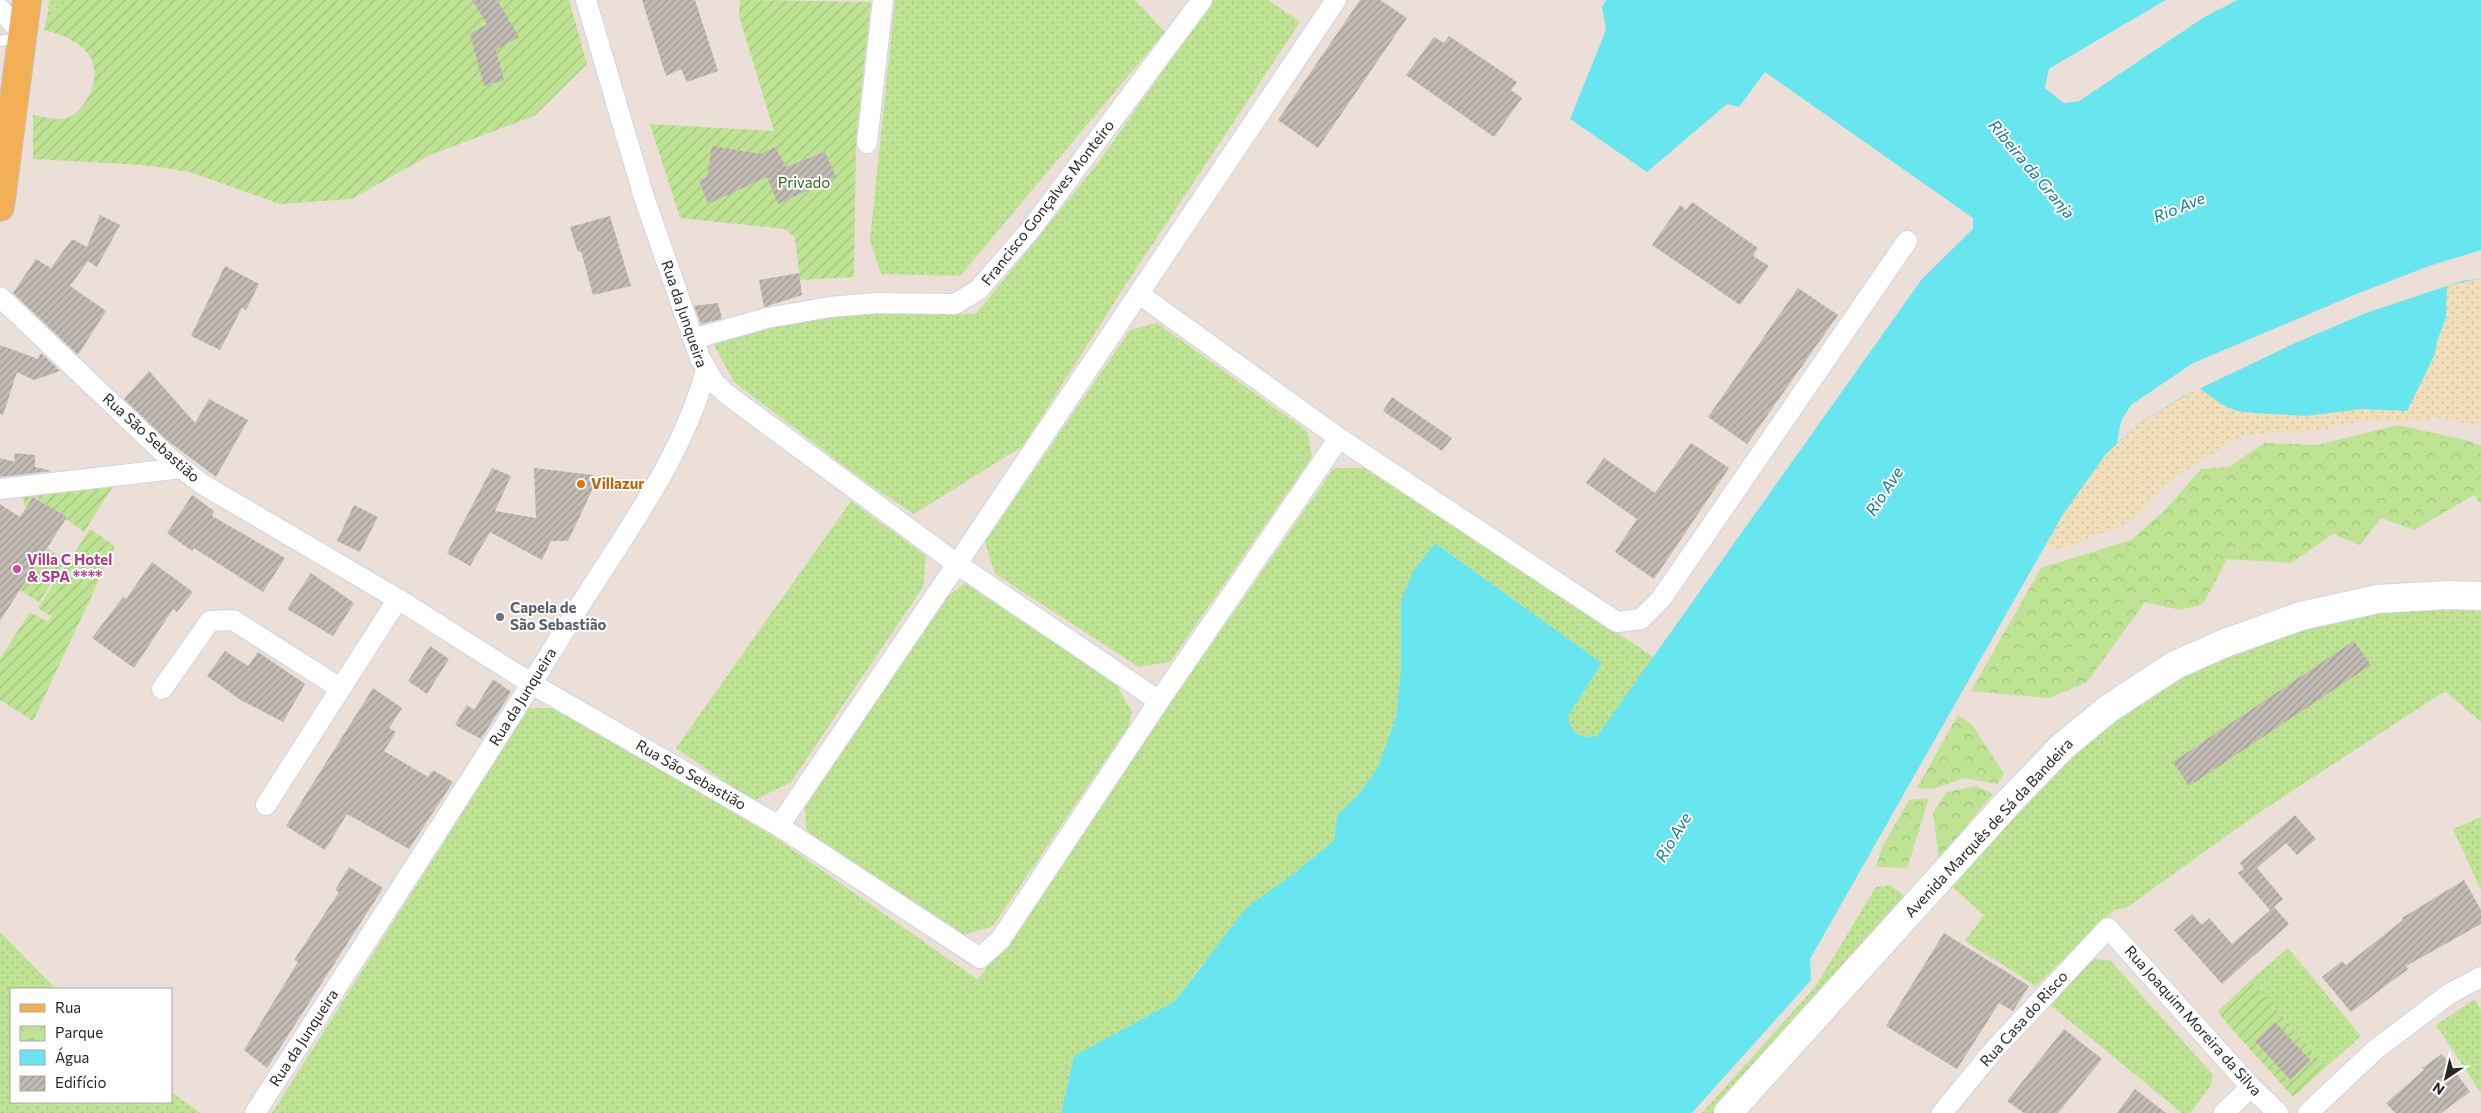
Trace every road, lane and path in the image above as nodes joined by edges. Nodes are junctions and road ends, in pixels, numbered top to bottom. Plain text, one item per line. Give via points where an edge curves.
1 (27, 0) edge
2 (586, 0) edge
3 (883, 0) edge
4 (1202, 0) edge
5 (1336, 0) edge
6 (0, 9) edge
7 (6, 40) edge
8 (867, 143) dead end
9 (4, 146) edge
10 (0, 207) edge
11 (1907, 241) dead end
12 (1139, 294) junction
13 (0, 297) edge
14 (693, 339) junction
15 (706, 370) junction
16 (1339, 438) junction
17 (182, 468) junction
18 (0, 489) edge
19 (957, 564) junction
20 (2481, 596) edge
21 (398, 599) junction
22 (532, 684) junction
23 (162, 688) dead end
24 (340, 688) junction
25 (1159, 701) junction
26 (266, 805) dead end
27 (779, 826) junction
28 (2108, 928) joint
29 (2481, 977) edge
30 (2251, 1087) junction
31 (255, 1113) edge
32 (1728, 1113) edge
33 (1942, 1113) edge
34 (2224, 1113) edge
35 (2278, 1113) edge
36 (2308, 1113) edge

1 - 7 main road
2 - 14 street, Rua da Junqueira via 644,197
3 - 8 street
4 - 14 street, Francisco Gonçalves Monteiro via 1031,229 978,290 955,304 877,303 830,307 767,318
5 - 12 street
6 - 7 street
7 - 9 main road
9 - 10 main road
11 - 16 street via 1661,599 1641,619 1617,622
12 - 16 street
12 - 19 street
13 - 17 street, Rua São Sebastião
14 - 15 street, Rua da Junqueira
15 - 19 street via 725,393
15 - 22 street, Rua da Junqueira via 679,443
16 - 25 street
17 - 18 street
17 - 21 street, Rua São Sebastião via 210,489
19 - 25 street
19 - 27 street
20 - 32 main road, Avenida Marquês de Sá da Bandeira via 2378,599 2301,616 2225,643 2175,666 2108,709 2062,747 2007,804
21 - 22 street, Rua São Sebastião
21 - 24 street
22 - 27 street, Rua São Sebastião
22 - 31 street, Rua da Junqueira
23 - 24 street via 210,621 233,620
24 - 26 street
25 - 27 street, Rua São Sebastião via 1000,940 980,958
28 - 30 street, Rua Joaquim Moreira da Silva
28 - 33 street, Rua Casa do Risco via 1993,1052
29 - 36 street via 2449,994 2375,1050
30 - 34 street
30 - 35 street, Rua Joaquim Moreira da Silva

